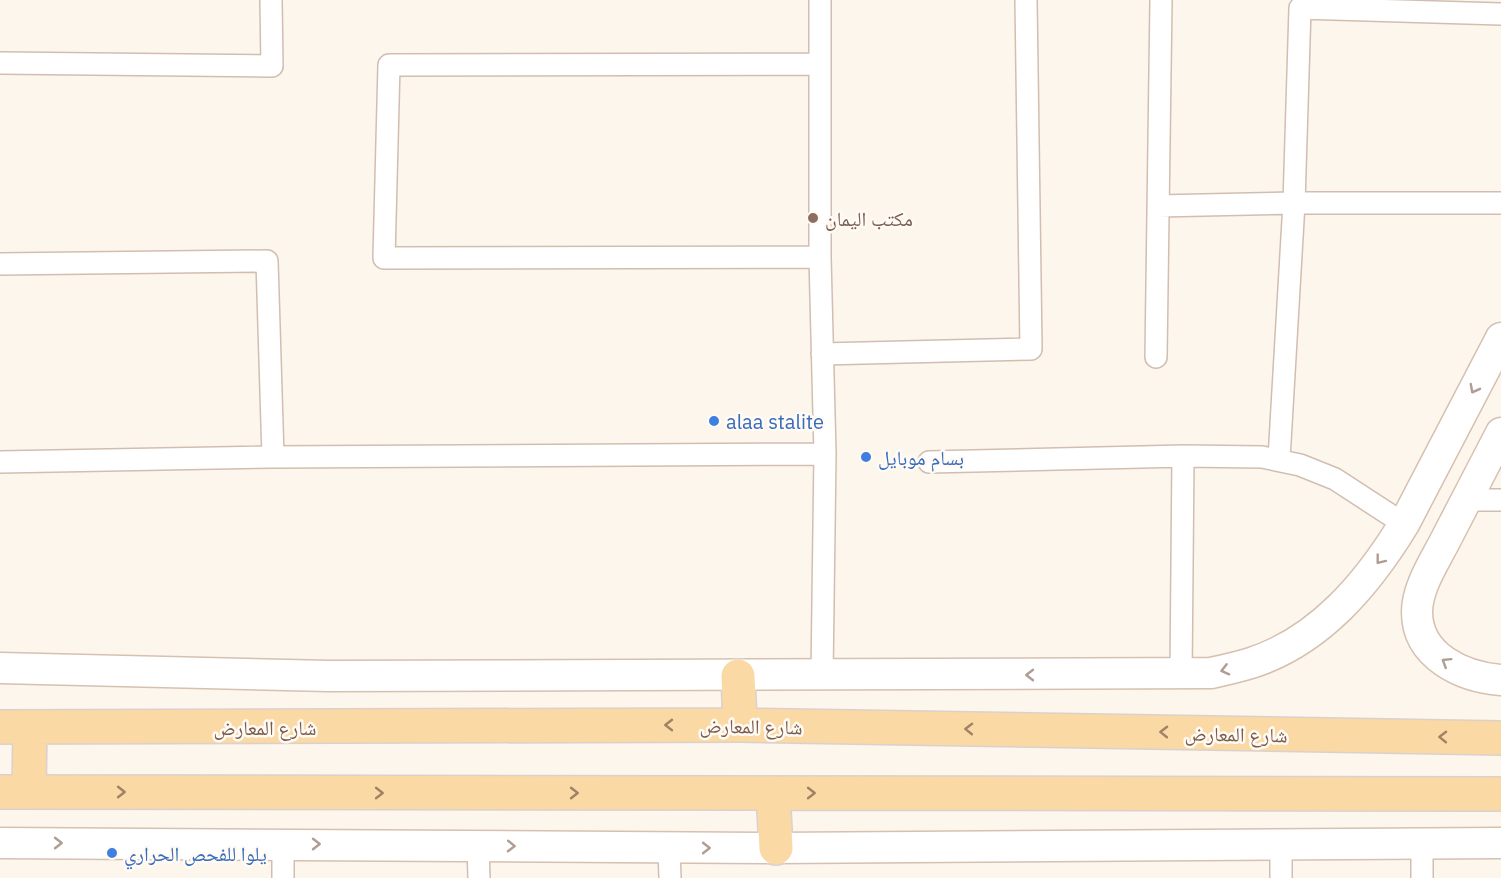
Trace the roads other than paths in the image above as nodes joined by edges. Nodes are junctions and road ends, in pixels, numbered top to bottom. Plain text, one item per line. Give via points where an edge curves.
1 (271, 0) edge
2 (820, 0) edge
3 (1026, 0) edge
4 (1161, 0) edge
5 (1501, 14) edge
6 (0, 63) edge
7 (820, 64) junction
8 (1501, 202) edge
9 (1294, 203) junction
10 (1158, 206) junction
11 (820, 257) junction
12 (0, 264) edge
13 (1501, 338) edge
14 (822, 354) junction
15 (1156, 357) dead end
16 (1501, 433) edge
17 (825, 454) junction
18 (1183, 456) junction
19 (273, 457) junction
20 (1437, 458) junction
21 (1279, 459) junction
22 (0, 462) edge
23 (929, 462) dead end
24 (1472, 490) junction
25 (1501, 500) edge
26 (1404, 524) junction
27 (0, 668) edge
28 (1181, 675) junction
29 (738, 676) junction
30 (822, 676) junction
31 (1501, 680) edge
32 (740, 725) junction
33 (15, 727) edge
34 (1501, 738) edge
35 (15, 792) edge
36 (774, 794) junction
37 (1501, 794) edge
38 (0, 843) edge
39 (1422, 843) junction
40 (1501, 843) edge
41 (283, 844) junction
42 (1281, 844) junction
43 (478, 846) junction
44 (669, 847) junction
45 (776, 848) junction
46 (283, 878) edge
47 (479, 878) edge
48 (670, 878) edge
49 (1281, 878) edge
50 (1422, 878) edge

1 - 6 street via 272,66
2 - 7 street
3 - 14 street via 1031,349
4 - 10 street
5 - 9 street via 1300,8
7 - 11 street
7 - 11 street via 389,65 384,258
8 - 9 street
9 - 10 street
9 - 21 street
10 - 15 street
11 - 14 street
12 - 19 street via 267,261
13 -> 20 main road
14 - 17 street
16 - 24 main road
17 - 19 street
17 - 30 street
18 - 21 street
18 - 23 street
18 - 28 street
19 - 22 street
20 - 24 main road
20 - 26 main road
21 - 26 street via 1335,479
24 - 25 street
31 -> 24 main road via 1476,676 1440,659 1426,644 1419,628 1417,610 1425,580
26 -> 28 main road via 1352,596 1321,625 1253,663
27 - 29 main road via 329,676
28 -> 30 main road
29 - 30 main road
29 - 32 main road
32 -> 33 main road, شارع المعارض
34 -> 32 main road, شارع المعارض
33 - 35 main road
35 -> 36 main road
36 -> 37 main road
36 - 45 main road
38 -> 41 main road
39 - 40 main road
39 - 42 main road
39 - 50 street
41 -> 43 main road
41 - 46 street
42 - 45 main road
42 - 49 street
43 -> 44 main road
43 - 47 street
44 -> 45 main road
44 - 48 street

